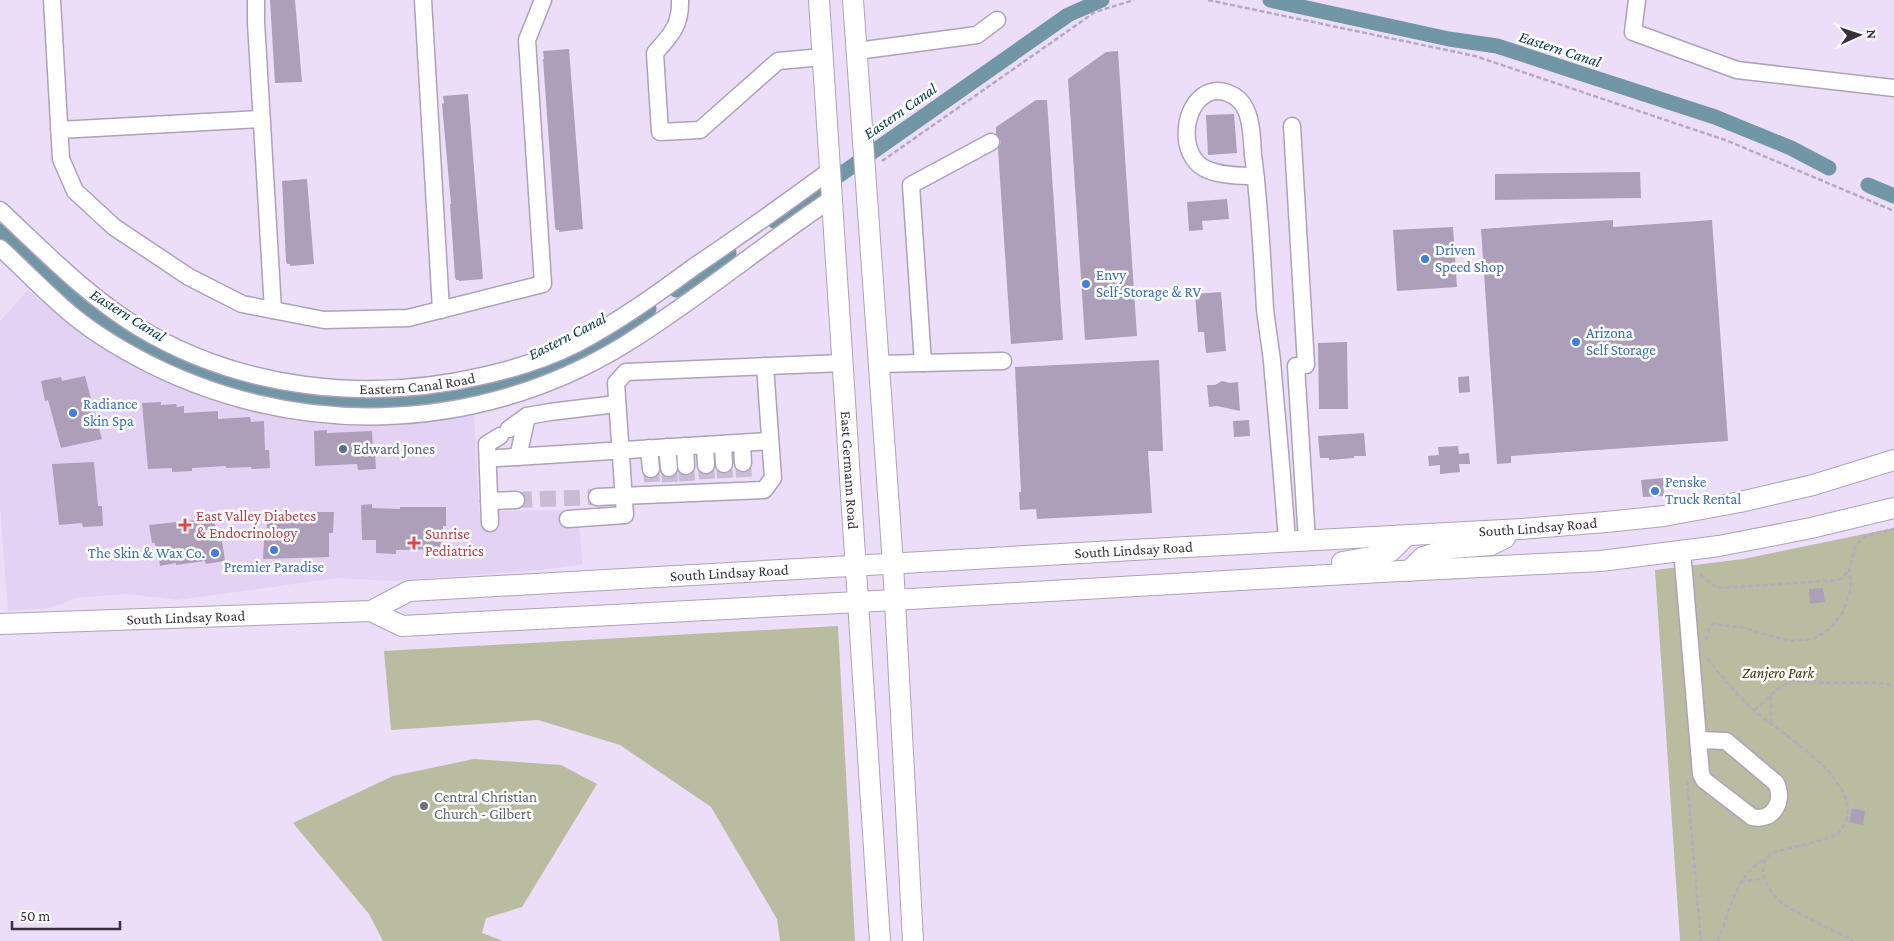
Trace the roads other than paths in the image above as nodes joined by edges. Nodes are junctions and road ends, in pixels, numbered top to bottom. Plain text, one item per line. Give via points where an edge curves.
1 (52, 0) edge
2 (256, 0) edge
3 (423, 0) edge
4 (543, 0) edge
5 (680, 0) edge
6 (819, 0) edge
7 (853, 0) edge
8 (1637, 0) edge
9 (997, 20) dead end
10 (857, 51) junction
11 (823, 57) junction
12 (1894, 88) edge
13 (262, 119) junction
14 (1292, 126) dead end
15 (60, 130) junction
16 (990, 142) dead end
17 (831, 170) junction
18 (1256, 177) junction
19 (833, 198) junction
20 (0, 210) edge
21 (0, 248) edge
22 (273, 310) junction
23 (441, 310) junction
24 (1003, 361) dead end
25 (843, 363) junction
26 (923, 363) junction
27 (879, 364) junction
28 (765, 366) junction
29 (616, 404) junction
30 (527, 416) junction
31 (770, 442) junction
32 (742, 443) junction
33 (723, 444) junction
34 (705, 445) junction
35 (685, 446) junction
36 (667, 447) junction
37 (649, 448) junction
38 (620, 450) junction
39 (518, 457) junction
40 (498, 458) dead end
41 (1894, 460) edge
42 (744, 477) junction
43 (725, 478) junction
44 (707, 479) junction
45 (687, 480) junction
46 (670, 481) junction
47 (652, 482) junction
48 (623, 497) junction
49 (597, 498) tunnel mouth
50 (516, 500) tunnel mouth
51 (489, 501) junction
52 (1894, 508) edge
53 (568, 519) dead end
54 (490, 523) dead end
55 (1522, 530) junction
56 (1406, 536) junction
57 (1307, 541) junction
58 (1287, 542) junction
59 (1682, 552) junction
60 (893, 564) junction
61 (856, 566) junction
62 (1409, 571) junction
63 (1274, 578) junction
64 (895, 600) junction
65 (858, 602) junction
66 (371, 611) junction
67 (0, 624) edge
68 (1698, 740) junction
69 (880, 941) edge
70 (913, 941) edge

1 - 15 street
2 - 13 street
3 - 23 street
4 - 23 street via 527,40 543,284
5 - 11 street via 677,26 655,53 660,132 700,130 778,61
6 - 11 main road, East Germann Road
7 - 10 main road
8 - 12 street via 1633,32 1737,70
9 - 10 street via 976,35
10 - 27 main road
11 - 17 main road, East Germann Road
13 - 15 street
13 - 22 street
14 - 57 street via 1306,365 1296,366
15 - 22 street via 61,159 75,191 114,227 189,277 242,304
16 - 26 street via 911,185
17 - 19 main road, East Germann Road
17 - 20 street, Eastern Canal Road via 665,287 576,344 543,359 461,381 378,390 295,384 231,369 179,349 137,327 85,290
18 - 18 street via 1247,111 1239,98 1228,92 1204,94 1190,112 1186,133 1190,151 1204,168
18 - 58 street
19 - 21 street via 734,271 631,340 583,367 507,398 395,417 303,412 259,404 225,396 176,377 134,356 90,328 56,302
19 - 25 main road, East Germann Road
22 - 23 street via 324,320 408,318
24 - 26 street
25 - 28 street
25 - 61 main road, East Germann Road
26 - 27 street
27 - 60 main road
28 - 29 street via 626,372 616,383
28 - 31 street
29 - 30 street
29 - 38 street
30 - 39 street
30 - 51 street via 487,444
31 - 32 street
31 - 42 street via 772,478 764,490
32 - 33 street
32 - 42 street
33 - 34 street
33 - 43 street
34 - 35 street
34 - 44 street
35 - 36 street
35 - 45 street
36 - 37 street
36 - 46 street
37 - 38 street
37 - 47 street
38 - 39 street
38 - 48 street
39 - 40 street
41 - 55 main road, South Lindsay Road via 1813,485 1740,502 1664,516
42 - 43 street
43 - 44 street
44 - 45 street
45 - 46 street
46 - 47 street
47 - 48 street
48 - 49 street
48 - 53 street via 625,515
50 - 51 street
51 - 54 street
52 - 59 main road, South Lindsay Road via 1811,528
55 - 56 main road, South Lindsay Road
55 - 62 main road via 1492,545 1452,548 1423,557
56 - 57 main road, South Lindsay Road
56 - 63 main road via 1391,551 1377,556 1315,565
57 - 58 main road, South Lindsay Road
58 - 60 main road, South Lindsay Road
59 - 62 main road, South Lindsay Road via 1601,561
59 - 68 street
60 - 61 main road, South Lindsay Road
60 - 64 main road
61 - 65 main road, East Germann Road
61 - 66 main road, South Lindsay Road via 409,591
62 - 63 main road, South Lindsay Road
63 - 64 main road, South Lindsay Road
64 - 65 main road, South Lindsay Road
64 - 70 main road
65 - 66 main road, South Lindsay Road via 402,626
65 - 69 main road, East Germann Road
66 - 67 main road, South Lindsay Road
68 - 68 street via 1704,780 1752,817 1758,819 1771,815 1780,802 1776,783 1726,741

